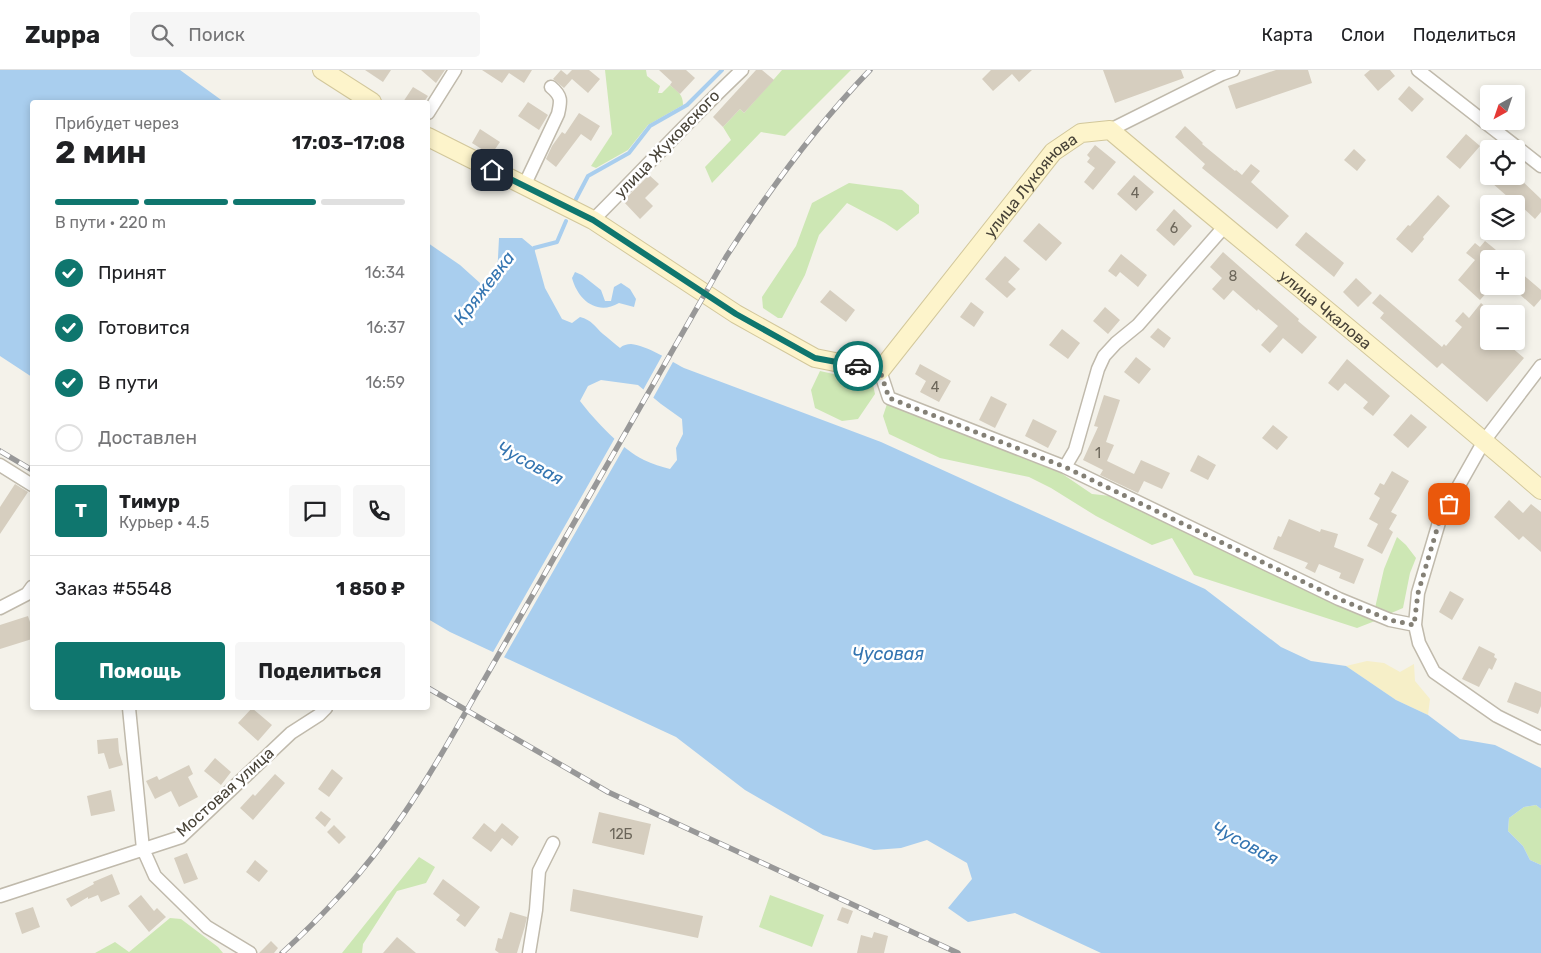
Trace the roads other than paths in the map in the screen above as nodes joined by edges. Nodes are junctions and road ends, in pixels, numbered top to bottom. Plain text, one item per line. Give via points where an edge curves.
1 (322, 70) edge
2 (455, 70) edge
3 (742, 70) edge
4 (1233, 70) edge
5 (1418, 70) edge
6 (551, 87) dead end
7 (369, 100) edge
8 (430, 111) edge
9 (1110, 130) junction
10 (430, 138) edge
11 (1541, 166) edge
12 (524, 186) junction
13 (593, 220) junction
14 (1224, 227) junction
15 (1541, 366) edge
16 (880, 371) junction
17 (1484, 441) junction
18 (0, 465) edge
19 (1065, 467) junction
20 (30, 483) edge
21 (1541, 490) edge
22 (30, 590) edge
23 (0, 608) edge
24 (1414, 625) junction
25 (129, 710) edge
26 (324, 710) edge
27 (1541, 738) edge
28 (554, 843) dead end
29 (143, 849) junction
30 (0, 896) edge
31 (250, 953) edge
32 (529, 953) edge

1 - 7 street
2 - 8 street
3 - 13 street, улица Жуковского
4 - 9 street, улица Лукоянова
5 - 11 street
6 - 12 street via 558,94 558,114
9 - 14 street, улица Чкалова
9 - 16 street, улица Лукоянова via 1081,133 1053,152
10 - 12 street
12 - 13 street
13 - 16 street via 736,314 815,358
14 - 17 street, улица Чкалова
14 - 19 street via 1138,325 1104,356 1075,450
15 - 17 street
16 - 19 street via 889,398
17 - 21 street, улица Чкалова
17 - 24 street via 1440,519 1418,593
18 - 20 street
19 - 24 street via 1339,599 1390,620
22 - 23 street
24 - 27 street via 1434,672 1497,716
25 - 29 street
26 - 29 street, Мостовая улица via 291,733 180,837
28 - 32 street via 539,871
29 - 30 street, Мостовая улица
29 - 31 street via 155,876 207,928

